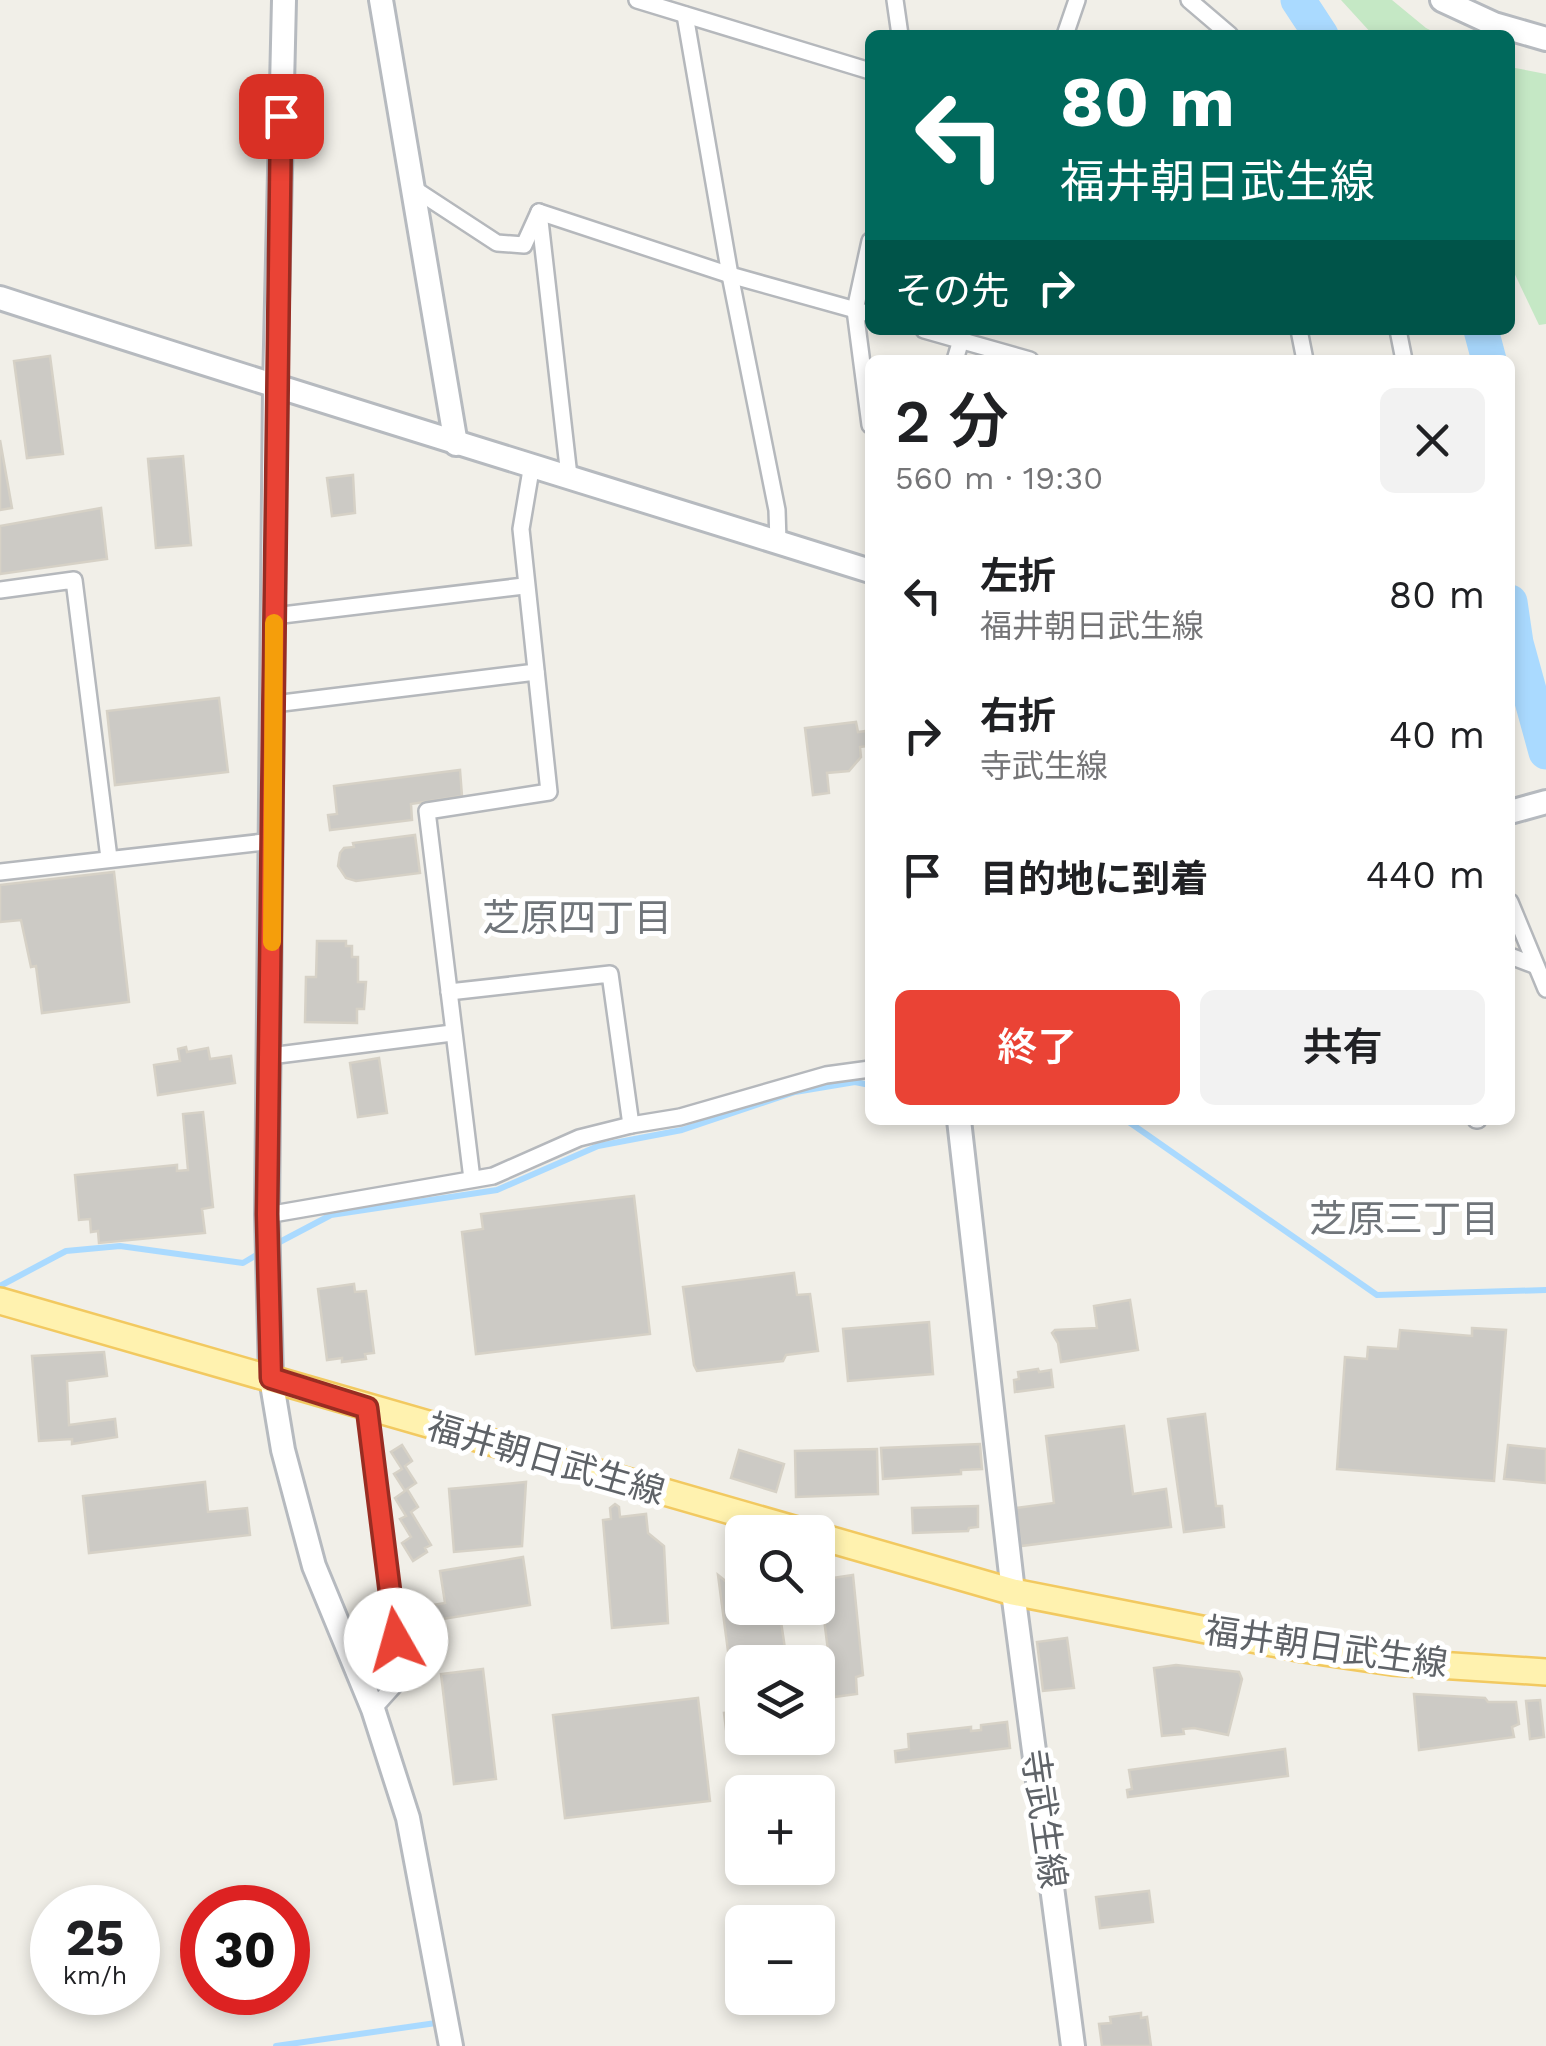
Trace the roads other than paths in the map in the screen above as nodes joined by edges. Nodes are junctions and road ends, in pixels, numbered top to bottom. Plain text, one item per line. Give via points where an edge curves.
1 (284, 0) edge
2 (381, 0) edge
3 (637, 0) edge
4 (896, 0) edge
5 (1077, 0) edge
6 (1189, 0) edge
7 (1442, 0) edge
8 (685, 15) junction
9 (899, 30) edge
10 (1067, 30) edge
11 (1224, 30) edge
12 (1514, 30) edge
13 (1515, 30) edge
14 (1546, 40) edge
15 (865, 69) edge
16 (413, 188) junction
17 (539, 212) junction
18 (730, 275) junction
19 (865, 285) edge
20 (0, 298) edge
21 (862, 312) edge
22 (962, 335) edge
23 (865, 355) edge
24 (1016, 355) edge
25 (276, 388) junction
26 (456, 444) junction
27 (532, 464) junction
28 (569, 476) junction
29 (778, 542) junction
30 (865, 570) edge
31 (524, 586) junction
32 (0, 590) edge
33 (274, 616) junction
34 (536, 672) junction
35 (274, 704) junction
36 (1546, 802) edge
37 (1515, 812) edge
38 (274, 842) junction
39 (109, 858) junction
40 (0, 872) edge
41 (1515, 915) edge
42 (1515, 958) edge
43 (1534, 965) junction
44 (1546, 989) edge
45 (449, 992) junction
46 (452, 1033) junction
47 (270, 1056) junction
48 (865, 1070) edge
49 (631, 1125) junction
50 (960, 1125) edge
51 (472, 1179) junction
52 (267, 1214) junction
53 (0, 1302) edge
54 (271, 1378) junction
55 (367, 1408) junction
56 (744, 1515) edge
57 (835, 1541) edge
58 (1013, 1592) junction
59 (1546, 1672) edge
60 (373, 1709) junction
61 (451, 2046) edge
62 (1074, 2046) edge

1 - 25 street
2 - 16 street
3 - 8 street
4 - 9 street
5 - 10 street
6 - 11 street
7 - 12 street
8 - 15 street
8 - 18 street
13 - 14 street
16 - 17 street via 497,243 524,244
16 - 26 street
17 - 18 street
17 - 28 street
18 - 21 street
18 - 29 street
19 - 21 street
20 - 25 street
21 - 23 street
22 - 24 street
25 - 26 street
25 - 33 street
26 - 27 street
27 - 28 street
27 - 31 street via 520,529
28 - 29 street
29 - 30 street
31 - 33 street
31 - 34 street
32 - 39 street via 74,580
33 - 35 street
34 - 35 street
34 - 45 street via 549,792 427,812
35 - 38 street
36 - 37 street
38 - 39 street
38 - 47 street
39 - 40 street
41 - 43 street
42 - 43 street
43 - 44 street
45 - 46 street
45 - 49 street via 610,974
46 - 47 street
46 - 51 street
47 - 52 street
48 - 49 street
49 - 51 street
50 - 58 street, 寺武生線
51 - 52 street
52 - 54 street
53 - 54 main road, 福井朝日武生線
54 - 55 main road, 福井朝日武生線
54 - 60 street via 314,1566
55 - 56 main road, 福井朝日武生線
55 - 60 street via 402,1678
57 - 58 main road, 福井朝日武生線
58 - 59 main road, 福井朝日武生線 via 1303,1649
58 - 62 street, 寺武生線
60 - 61 street via 408,1818

